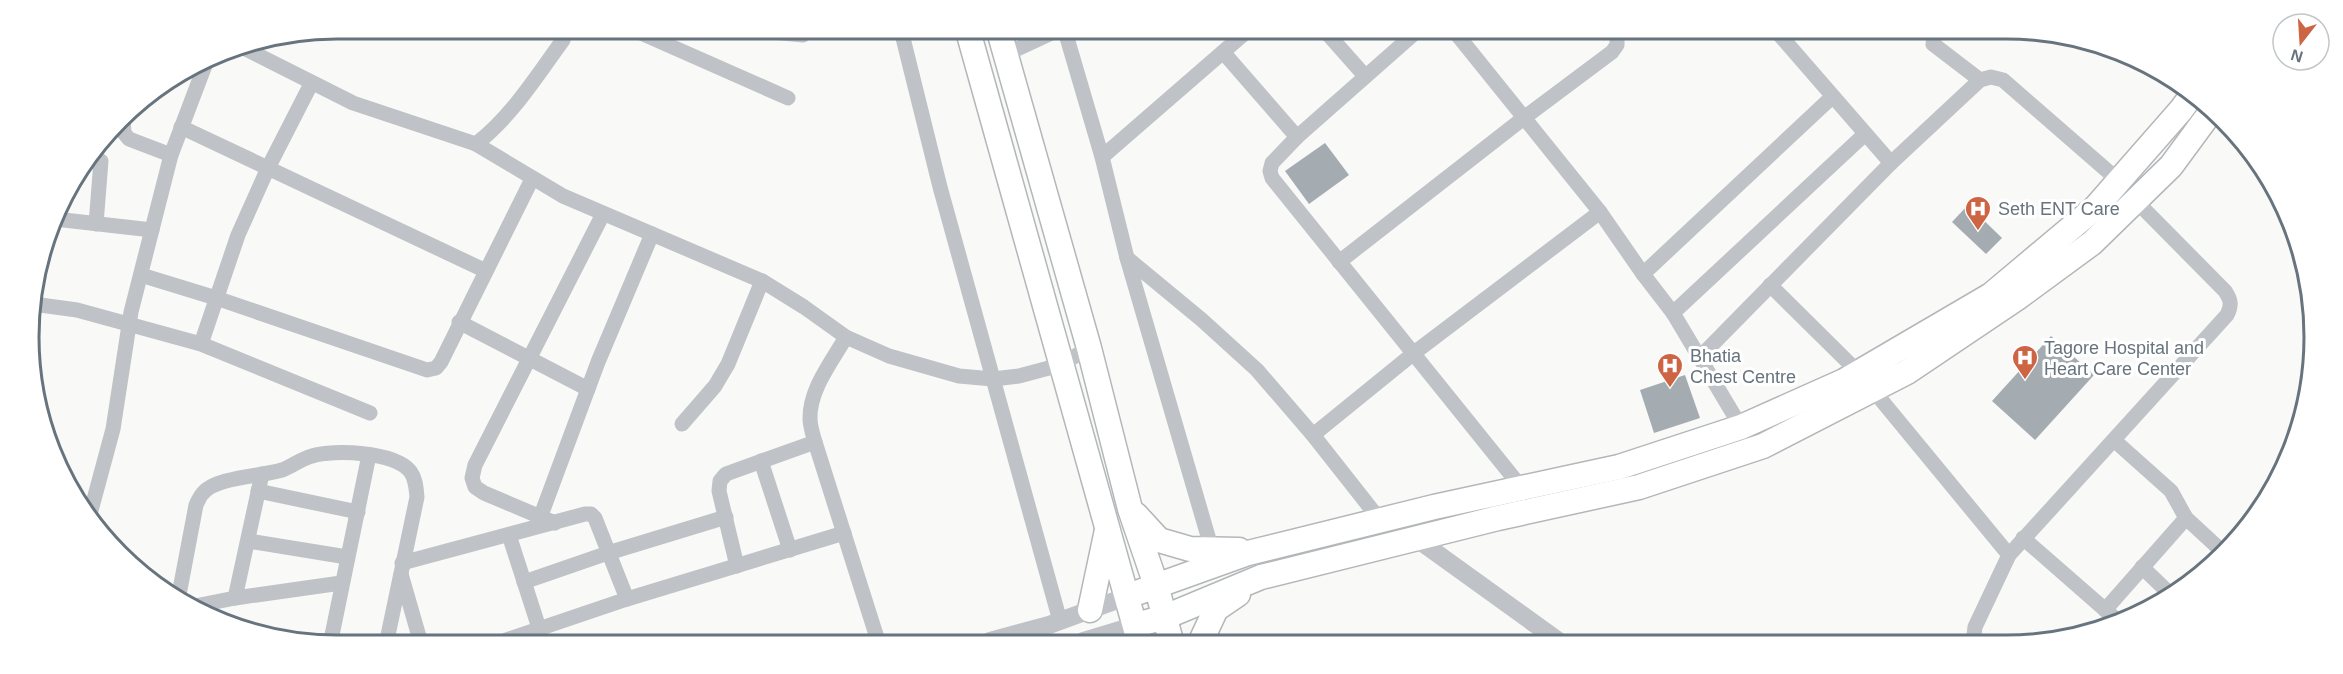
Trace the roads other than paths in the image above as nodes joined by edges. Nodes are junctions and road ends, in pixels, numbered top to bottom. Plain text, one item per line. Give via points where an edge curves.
1 (562, 39) edge
2 (654, 39) edge
3 (903, 39) edge
4 (970, 39) edge
5 (1001, 39) edge
6 (1039, 39) edge
7 (1067, 39) edge
8 (1238, 39) edge
9 (1332, 39) edge
10 (1408, 39) edge
11 (1461, 39) edge
12 (1617, 39) edge
13 (1783, 39) edge
14 (1933, 39) edge
15 (251, 52) edge
16 (1223, 52) junction
17 (1006, 54) junction
18 (203, 71) edge
19 (1365, 76) junction
20 (1980, 80) junction
21 (311, 84) junction
22 (1832, 97) junction
23 (788, 98) dead end
24 (2187, 101) edge
25 (1525, 117) junction
26 (2207, 117) edge
27 (181, 127) junction
28 (124, 129) edge
29 (1865, 134) junction
30 (1297, 137) junction
31 (476, 144) junction
32 (171, 154) junction
33 (1102, 157) junction
34 (101, 161) dead end
35 (1891, 163) junction
36 (268, 168) junction
37 (532, 179) junction
38 (2119, 181) junction
39 (2136, 201) junction
40 (1600, 212) junction
41 (603, 214) junction
42 (63, 220) edge
43 (96, 224) junction
44 (152, 230) junction
45 (652, 234) junction
46 (1127, 258) junction
47 (1340, 262) junction
48 (486, 271) junction
49 (141, 274) junction
50 (1642, 274) junction
51 (762, 281) junction
52 (1770, 285) junction
53 (216, 298) junction
54 (41, 305) edge
55 (1673, 313) junction
56 (459, 322) junction
57 (129, 325) junction
58 (846, 337) junction
59 (201, 344) junction
60 (1089, 348) junction
61 (1414, 353) junction
62 (1700, 357) junction
63 (530, 359) junction
64 (1060, 365) junction
65 (993, 379) junction
66 (1866, 381) junction
67 (588, 388) junction
68 (370, 413) dead end
69 (682, 424) dead end
70 (1741, 427) junction
71 (1313, 435) junction
72 (2115, 441) junction
73 (815, 442) junction
74 (369, 455) junction
75 (761, 460) junction
76 (262, 474) junction
77 (1521, 487) junction
78 (258, 491) junction
79 (92, 507) edge
80 (1130, 509) junction
81 (358, 512) junction
82 (726, 517) junction
83 (540, 518) junction
84 (2186, 518) junction
85 (1380, 520) junction
86 (555, 523) junction
87 (1108, 526) junction
88 (844, 533) junction
89 (509, 535) junction
90 (2023, 537) junction
91 (1417, 539) junction
92 (248, 541) junction
93 (2218, 547) edge
94 (790, 550) junction
95 (1212, 550) junction
96 (1257, 550) junction
97 (608, 553) junction
98 (2009, 555) junction
99 (347, 557) junction
100 (737, 566) junction
101 (2142, 567) junction
102 (401, 568) junction
103 (1262, 577) junction
104 (524, 582) junction
105 (341, 583) junction
106 (1156, 585) junction
107 (2165, 589) edge
108 (180, 590) edge
109 (1128, 596) junction
110 (235, 598) junction
111 (627, 599) junction
112 (205, 604) edge
113 (2105, 609) junction
114 (1090, 610) junction
115 (2112, 615) edge
116 (1165, 617) junction
117 (1060, 621) junction
118 (539, 627) junction
119 (1138, 633) edge
120 (331, 635) edge
121 (388, 635) edge
122 (419, 635) edge
123 (519, 635) edge
124 (876, 635) edge
125 (1011, 635) edge
126 (1170, 635) edge
127 (1204, 635) edge
128 (1550, 635) edge
129 (1974, 635) edge

1 - 31 street via 497,128
2 - 23 street
3 - 65 street
4 - 64 main road
5 - 17 main road
6 - 17 street
7 - 33 street
8 - 16 street
9 - 19 street
10 - 19 street
11 - 25 street
12 - 25 street via 1612,52
13 - 22 street
14 - 20 street via 1933,44
15 - 21 street
16 - 30 street
16 - 33 street
17 - 60 main road
18 - 27 street
19 - 30 street
20 - 35 street
20 - 38 street via 2002,80
21 - 31 street via 353,103
21 - 36 street
22 - 29 street
22 - 50 street
24 - 38 main road
25 - 40 street
25 - 47 street
26 - 39 main road via 2171,166
27 - 32 street
27 - 36 street
28 - 32 street via 129,139
29 - 35 street
29 - 55 street
30 - 47 street via 1272,163 1272,178
31 - 37 street
32 - 44 street
33 - 46 street
34 - 43 street
35 - 52 street
36 - 48 street
36 - 53 street
37 - 41 street
37 - 48 street
38 - 66 main road via 2096,207 1991,295
39 - 66 main road via 2092,243 1907,372
39 - 72 street via 2225,291 2231,306
40 - 50 street
40 - 61 street
41 - 45 street
41 - 63 street
42 - 43 street
43 - 44 street
44 - 49 street
45 - 51 street
45 - 67 street
46 - 71 street via 1257,370
46 - 95 street
47 - 61 street
48 - 56 street
49 - 53 street
49 - 57 street
50 - 55 street
51 - 58 street
51 - 69 street via 728,364 715,386
52 - 62 street
52 - 66 street
53 - 56 street via 428,370 441,362
53 - 59 street
54 - 57 street via 77,310
55 - 62 street
56 - 63 street
57 - 59 street
57 - 79 street via 113,429
58 - 65 street via 889,356 959,376
58 - 73 street via 813,398 810,419
59 - 68 street
60 - 64 street
60 - 80 main road
61 - 71 street
61 - 77 street
62 - 70 street
63 - 67 street
63 - 83 street via 472,478 475,487
64 - 65 street
64 - 87 main road
65 - 117 street
66 - 70 main road via 1844,381
66 - 91 main road via 1763,446 1639,487
66 - 98 street
67 - 83 street
70 - 77 main road via 1619,467
71 - 85 street
72 - 84 street via 2171,491
72 - 90 street
73 - 75 street
73 - 88 street
74 - 76 street via 337,452 312,456
74 - 81 street
74 - 102 street via 409,470 416,483 417,497
75 - 82 street via 726,474 720,481
75 - 94 street
76 - 78 street
76 - 108 street via 215,485 203,492 196,505
77 - 85 main road
78 - 81 street
78 - 92 street
80 - 95 main road via 1159,540 1190,549
80 - 106 main road
81 - 99 street
82 - 97 street
82 - 100 street
83 - 86 street
84 - 93 street
84 - 101 street
85 - 96 main road
86 - 89 street
86 - 97 street via 591,514
87 - 109 main road
87 - 114 main road
88 - 94 street
88 - 124 street
89 - 102 street
89 - 104 street
90 - 98 street
90 - 113 street
91 - 103 main road
91 - 128 street
92 - 99 street
92 - 110 street
94 - 100 street
95 - 96 main road
96 - 106 main road
97 - 104 street
97 - 111 street
98 - 129 street
99 - 105 street
100 - 111 street
101 - 107 street
101 - 113 street
102 - 121 street
102 - 122 street
103 - 116 main road
103 - 127 main road via 1216,609
104 - 118 street
105 - 110 street
105 - 120 street
106 - 109 main road
106 - 116 main road
109 - 114 street
109 - 119 main road
110 - 112 street
111 - 118 street
113 - 115 street
114 - 117 street
116 - 119 main road
116 - 126 main road
117 - 125 street
118 - 123 street

